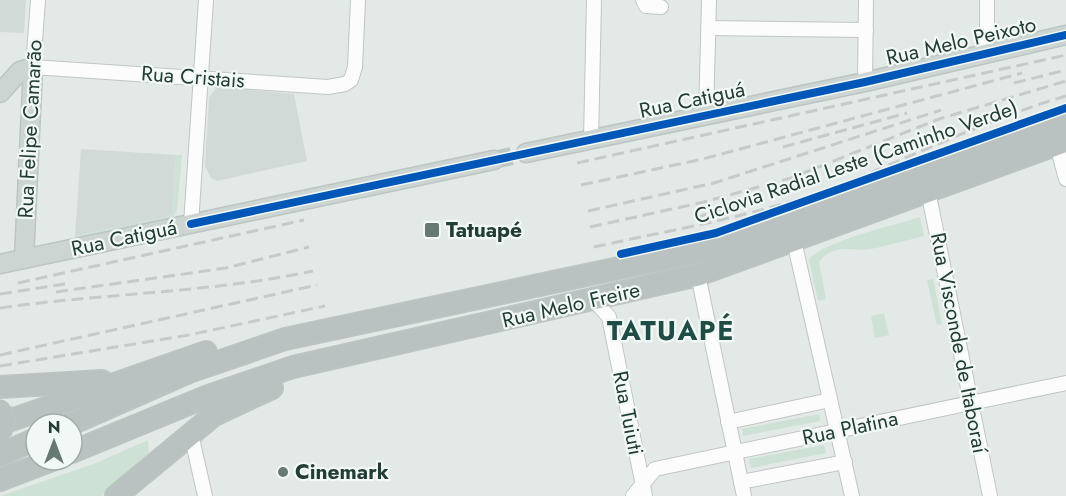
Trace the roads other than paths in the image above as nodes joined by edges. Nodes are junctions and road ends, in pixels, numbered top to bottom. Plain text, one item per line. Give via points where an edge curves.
1 (38, 0) edge
2 (206, 0) edge
3 (358, 0) edge
4 (594, 0) edge
5 (643, 0) edge
6 (709, 0) edge
7 (866, 0) edge
8 (987, 0) edge
9 (661, 7) dead end
10 (709, 28) junction
11 (866, 30) junction
12 (1066, 35) edge
13 (987, 52) junction
14 (33, 67) junction
15 (201, 77) junction
16 (865, 81) junction
17 (0, 93) edge
18 (706, 116) junction
19 (1060, 132) edge
20 (591, 140) junction
21 (526, 153) tunnel mouth
22 (494, 160) tunnel mouth
23 (1066, 179) edge
24 (928, 191) junction
25 (191, 224) junction
26 (795, 241) junction
27 (24, 258) junction
28 (0, 264) edge
29 (698, 276) junction
30 (594, 300) junction
31 (285, 339) junction
32 (341, 356) junction
33 (120, 380) junction
34 (1066, 383) edge
35 (0, 387) edge
36 (831, 400) junction
37 (970, 403) junction
38 (0, 410) edge
39 (84, 418) edge
40 (729, 422) junction
41 (0, 424) edge
42 (838, 431) junction
43 (0, 433) edge
44 (190, 434) junction
45 (24, 444) edge
46 (84, 447) edge
47 (735, 451) junction
48 (165, 454) junction
49 (0, 455) edge
50 (845, 462) junction
51 (24, 471) edge
52 (0, 480) edge
53 (743, 489) edge
54 (644, 490) edge
55 (100, 496) edge
56 (116, 496) edge
57 (205, 496) edge
58 (633, 496) edge
59 (852, 496) edge
60 (990, 496) edge

1 - 14 street, Rua Felipe Camarão
2 - 15 street
3 - 15 street, Rua Cristais via 355,67 351,80 337,87
4 - 20 street
5 - 9 street via 646,6
6 - 10 street
7 - 11 street
8 - 13 street
10 - 11 street
10 - 18 street
11 - 16 street
12 - 13 main road, Rua Melo Peixoto
13 - 16 main road, Rua Melo Peixoto
14 - 15 street, Rua Cristais
14 - 17 main road via 20,71
14 - 27 main road, Rua Felipe Camarão
15 - 25 street
16 - 18 main road, Rua Catiguá
18 - 20 main road, Rua Catiguá
19 - 23 street
19 - 24 highway, Rua Melo Freire
19 - 31 highway, Rua Melo Freire via 705,250
20 - 21 main road, Rua Catiguá
22 - 25 main road, Rua Catiguá
24 - 26 highway, Rua Melo Freire
24 - 37 street, Rua Visconde de Itaboraí
25 - 27 main road, Rua Catiguá
26 - 29 highway, Rua Melo Freire
26 - 36 street
27 - 28 main road, Rua Catiguá
29 - 30 highway, Rua Melo Freire
29 - 40 street
30 - 32 highway, Rua Melo Freire
30 - 54 street, Rua Tuiuti via 609,317
31 - 33 highway via 226,345
31 - 39 highway, Rua Melo Freire via 189,372
32 - 44 highway via 332,367 226,408
32 - 46 highway, Rua Melo Freire via 293,367 208,396
33 - 35 highway
33 - 41 highway
34 - 37 street, Rua Platina
36 - 40 street
36 - 42 street
37 - 42 street, Rua Platina
37 - 60 street, Rua Visconde de Itaboraí
38 - 43 highway, bridge via 4,420
40 - 47 street
42 - 47 street, Rua Platina
42 - 50 street
44 - 48 highway
44 - 57 street
45 - 49 highway
47 - 53 street
47 - 54 street, Rua Platina via 655,468
48 - 55 highway via 137,467
48 - 56 highway
50 - 53 street
50 - 59 street
51 - 52 highway
54 - 58 street, Rua Platina

